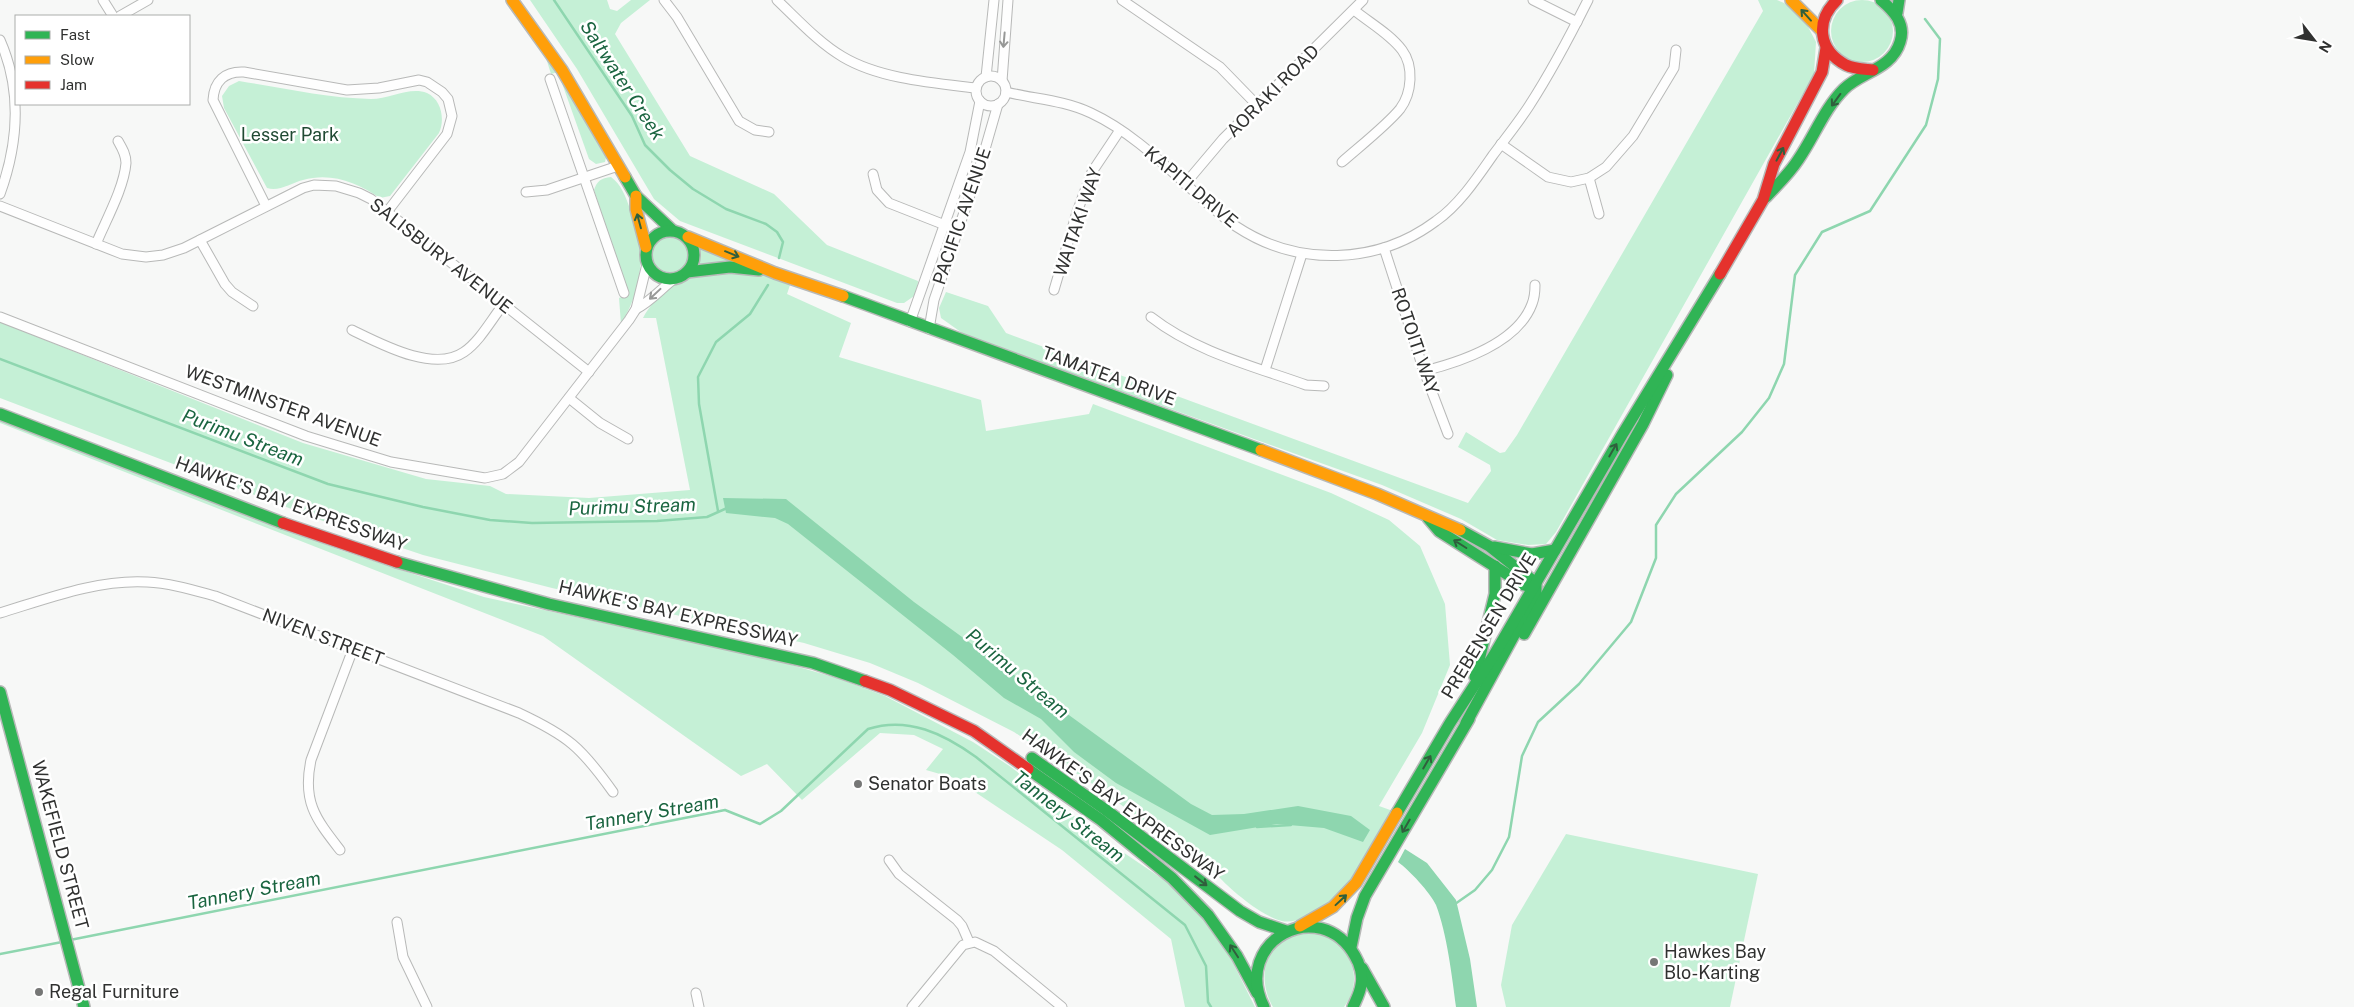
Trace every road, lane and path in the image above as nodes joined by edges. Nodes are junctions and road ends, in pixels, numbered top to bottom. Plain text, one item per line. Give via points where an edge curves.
1 (103, 0) edge
2 (148, 0) edge
3 (512, 0) edge
4 (664, 0) edge
5 (777, 0) edge
6 (994, 0) edge
7 (1008, 0) edge
8 (1122, 0) edge
9 (1363, 0) edge
10 (1533, 0) edge
11 (1588, 0) edge
12 (1791, 0) edge
13 (1837, 0) edge
14 (1881, 0) edge
15 (1899, 0) edge
16 (1354, 10) junction
17 (1897, 13) junction
18 (112, 15) edge
19 (122, 15) edge
20 (1577, 22) junction
21 (1821, 30) junction
22 (0, 40) edge
23 (1826, 48) junction
24 (1676, 50) dead end
25 (12, 64) edge
26 (1873, 70) junction
27 (986, 77) junction
28 (550, 79) dead end
29 (1002, 81) junction
30 (976, 88) junction
31 (1006, 92) junction
32 (980, 101) junction
33 (998, 104) junction
34 (1257, 105) junction
35 (1120, 130) junction
36 (769, 132) dead end
37 (118, 141) dead end
38 (1501, 144) junction
39 (1342, 162) dead end
40 (618, 166) junction
41 (873, 174) dead end
42 (584, 178) junction
43 (1589, 178) junction
44 (1185, 184) junction
45 (526, 192) dead end
46 (0, 194) edge
47 (636, 196) junction
48 (1763, 200) junction
49 (0, 206) edge
50 (266, 206) junction
51 (387, 212) junction
52 (1600, 214) dead end
53 (946, 225) junction
54 (672, 230) junction
55 (958, 230) junction
56 (688, 237) junction
57 (200, 240) junction
58 (96, 244) junction
59 (646, 247) junction
60 (1384, 248) junction
61 (1302, 254) junction
62 (647, 264) junction
63 (687, 272) junction
64 (775, 273) junction
65 (674, 279) junction
66 (1536, 285) dead end
67 (1054, 290) dead end
68 (624, 293) dead end
69 (503, 305) junction
70 (254, 306) dead end
71 (636, 309) junction
72 (0, 317) edge
73 (1152, 317) dead end
74 (910, 322) junction
75 (1690, 326) junction
76 (929, 329) junction
77 (352, 330) dead end
78 (1266, 370) junction
79 (1424, 371) junction
80 (589, 372) junction
81 (1324, 386) dead end
82 (569, 398) junction
83 (0, 406) edge
84 (0, 414) edge
85 (1643, 424) junction
86 (1448, 434) dead end
87 (628, 439) dead end
88 (1428, 518) junction
89 (1490, 546) junction
90 (1555, 550) junction
91 (1495, 566) junction
92 (1535, 585) junction
93 (0, 613) edge
94 (353, 649) junction
95 (0, 692) edge
96 (1465, 702) junction
97 (1466, 723) junction
98 (613, 792) dead end
99 (340, 850) dead end
100 (888, 860) dead end
101 (397, 922) dead end
102 (1300, 926) junction
103 (1286, 931) junction
104 (969, 942) junction
105 (1351, 947) junction
106 (1360, 965) junction
107 (696, 993) dead end
108 (1257, 994) junction
109 (84, 1007) edge
110 (427, 1007) edge
111 (699, 1007) edge
112 (912, 1007) edge
113 (1062, 1007) edge
114 (1264, 1007) edge
115 (1353, 1007) edge
116 (1384, 1007) edge

1 - 18 street
2 - 19 street
3 - 40 main road via 562,70
4 - 36 street via 678,17 738,121 755,130
5 - 30 street via 828,47 859,66 894,76
6 - 27 street
7 -> 29 street
8 - 34 street via 1220,67
9 - 16 street, AORAKI ROAD
10 - 20 street
11 - 20 street, KAPITI DRIVE
21 -> 12 main road
13 - 21 main road via 1827,10
14 - 17 main road
15 - 17 main road
16 - 34 street, AORAKI ROAD
16 - 39 street via 1394,41 1403,52 1410,78 1408,93 1400,109
17 - 26 main road, PREBENSEN DRIVE via 1902,32 1899,48 1888,62
20 - 38 street, KAPITI DRIVE via 1541,87
21 - 23 main road
22 - 25 street
23 - 26 main road via 1847,66
48 -> 23 main road, PREBENSEN DRIVE via 1774,164 1822,72
24 - 43 street via 1674,68 1633,136 1606,167
25 - 46 street via 14,135 12,155
26 -> 48 main road, PREBENSEN DRIVE via 1843,90 1792,169
27 - 29 street via 995,76
27 - 30 street
28 - 42 street
29 - 31 street
30 - 32 street
31 - 33 street
31 - 35 street, KAPITI DRIVE via 1070,105
32 - 33 street via 989,106
32 - 53 street, PACIFIC AVENUE via 970,152
33 - 55 street, PACIFIC AVENUE
34 - 44 street, AORAKI ROAD
35 - 44 street, KAPITI DRIVE via 1148,150
35 - 67 street, WAITAKI WAY via 1092,172
37 - 58 street via 126,162 123,178
38 - 43 street via 1548,177 1571,182
38 - 60 street, KAPITI DRIVE via 1468,188 1437,220 1418,233
40 - 42 street
40 - 47 main road
41 - 53 street via 878,190 888,203
42 - 45 street via 547,190
42 - 68 street
43 - 52 street
44 - 61 street, KAPITI DRIVE via 1236,227 1279,248
47 - 54 main road
59 -> 47 main road via 636,209
48 - 75 main road, PREBENSEN DRIVE
49 - 58 street, SALISBURY AVENUE
50 - 51 street, SALISBURY AVENUE via 302,188 325,185 359,192
50 - 51 street via 213,100 216,84 231,72 347,90 419,80 442,92 448,99 452,116 447,134
50 - 57 street, SALISBURY AVENUE
51 - 69 street, SALISBURY AVENUE
53 - 55 street
53 - 74 street, PACIFIC AVENUE
54 - 56 main road
54 - 59 main road via 657,235
55 - 76 street, PACIFIC AVENUE via 934,300
56 - 63 main road via 694,253
56 -> 64 main road, TAMATEA DRIVE
57 - 58 street, SALISBURY AVENUE via 174,252 146,257 122,254
57 - 70 street via 225,284
59 - 62 main road via 644,258
60 - 61 street, KAPITI DRIVE via 1346,256
60 - 79 street, ROTOITI WAY
61 - 78 street
62 - 65 main road via 655,275
62 - 71 street, WESTMINSTER AVENUE
63 - 64 main road, TAMATEA DRIVE via 730,267
63 - 65 main road
64 - 74 main road, TAMATEA DRIVE
65 -> 71 street, WESTMINSTER AVENUE
66 - 79 street via 1532,304 1524,318 1500,341 1477,355
69 - 77 street via 464,352 442,361 380,344
69 - 80 street, SALISBURY AVENUE
71 - 80 street, WESTMINSTER AVENUE
72 - 82 street, WESTMINSTER AVENUE via 306,436 391,462 473,478 496,476 510,470
73 - 78 street via 1184,340
74 - 76 main road, TAMATEA DRIVE
75 - 85 main road, PREBENSEN DRIVE
90 -> 75 main road, PREBENSEN DRIVE
76 - 88 main road, TAMATEA DRIVE via 1269,453 1377,494
78 - 81 street via 1306,385
79 - 86 street, ROTOITI WAY
80 - 82 street, WESTMINSTER AVENUE
82 - 87 street
83 -> 103 main road, HAWKE'S BAY EXPRESSWAY via 380,550 531,592 798,652 850,666 896,684 994,734 1068,782 1240,911 1259,922
108 -> 84 main road, HAWKE'S BAY EXPRESSWAY via 1218,927 1172,878 1101,820 1014,758 974,731 930,708 856,676 813,663 497,590 394,562
85 - 92 main road via 1546,579
85 - 97 main road, PREBENSEN DRIVE via 1542,604
88 - 89 main road, TAMATEA DRIVE via 1444,522
91 -> 88 main road, TAMATEA DRIVE via 1440,531
89 - 90 main road via 1528,554 1546,554
89 - 92 main road, TAMATEA DRIVE
90 - 92 main road, PREBENSEN DRIVE
91 - 92 main road, TAMATEA DRIVE via 1524,586
91 - 96 main road via 1495,594 1487,631 1479,666
92 - 96 main road, PREBENSEN DRIVE
92 - 97 main road via 1536,595 1530,608
93 - 94 street, NIVEN STREET via 82,589 146,582 215,596
94 - 98 street, NIVEN STREET via 519,713 562,734 592,762
94 - 99 street via 308,775 310,804 317,820
95 - 109 main road, WAKEFIELD STREET
102 -> 96 main road, PREBENSEN DRIVE via 1333,907 1356,883
97 -> 105 main road, PREBENSEN DRIVE via 1365,896
100 - 104 street via 899,874 957,920
101 - 110 street via 404,957
102 - 103 main road, PREBENSEN DRIVE
102 - 105 main road via 1334,932
103 - 108 main road, PREBENSEN DRIVE via 1268,944 1260,957
104 - 112 street via 955,953
104 - 113 street via 983,944 994,951
105 - 106 main road
106 - 115 main road via 1361,985
106 - 116 main road
107 - 111 street
108 - 114 main road, HAWKE'S BAY EXPRESSWAY

